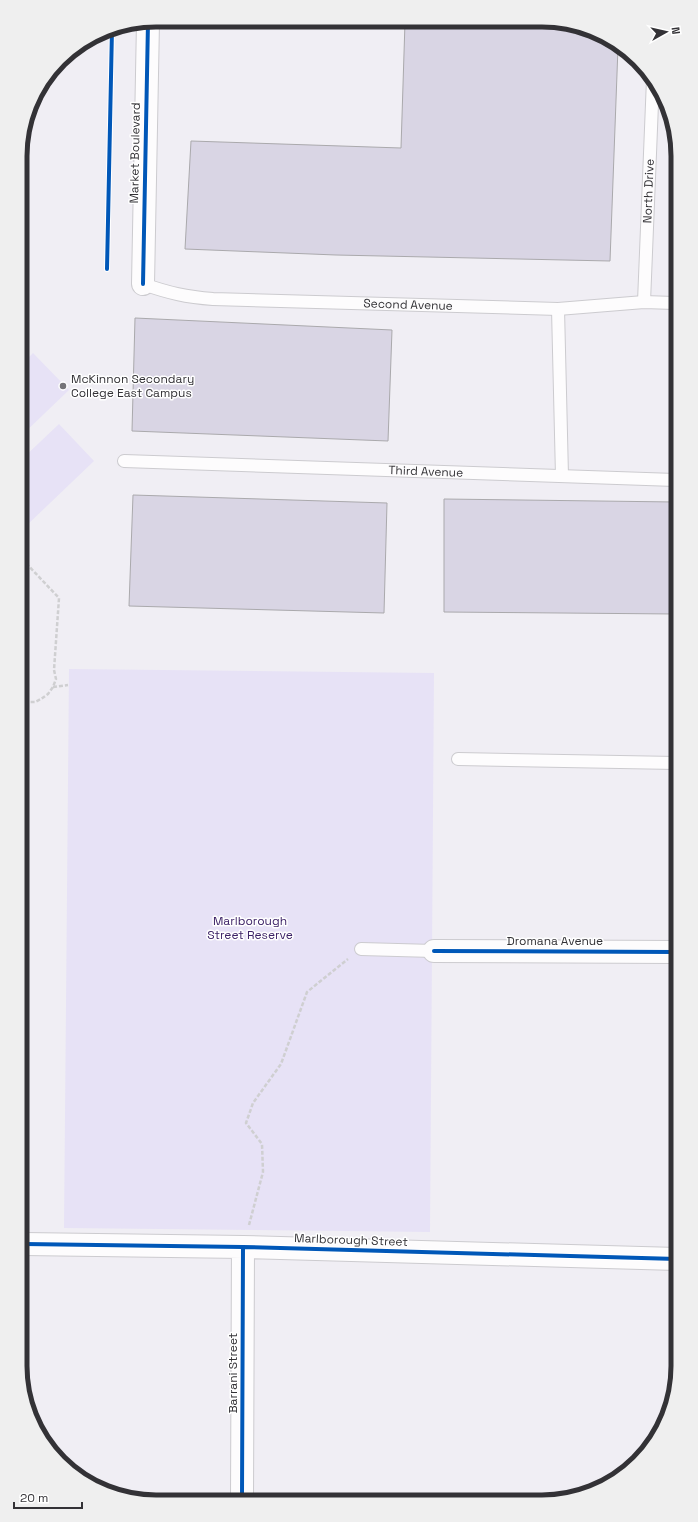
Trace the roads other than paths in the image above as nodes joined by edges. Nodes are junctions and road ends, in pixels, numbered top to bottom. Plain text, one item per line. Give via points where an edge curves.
1 (148, 27) edge
2 (653, 89) edge
3 (143, 284) joint
4 (644, 302) junction
5 (671, 303) edge
6 (558, 309) junction
7 (124, 461) dead end
8 (562, 476) junction
9 (671, 480) edge
10 (458, 759) dead end
11 (671, 763) edge
12 (361, 948) road end
13 (434, 951) joint
14 (671, 952) edge
15 (27, 1244) edge
16 (243, 1247) junction
17 (671, 1259) edge
18 (242, 1495) edge

1 - 3 street, Market Boulevard
2 - 4 lane, North Drive
3 - 6 lane, Second Avenue via 170,294 213,299
4 - 5 lane, Second Avenue
4 - 6 lane, Second Avenue
6 - 8 lane
7 - 8 lane, Third Avenue
8 - 9 lane, Third Avenue
10 - 11 lane
12 - 13 lane
13 - 14 street, Dromana Avenue
15 - 16 street, Marlborough Street
16 - 17 street, Marlborough Street
16 - 18 street, Barrani Street

